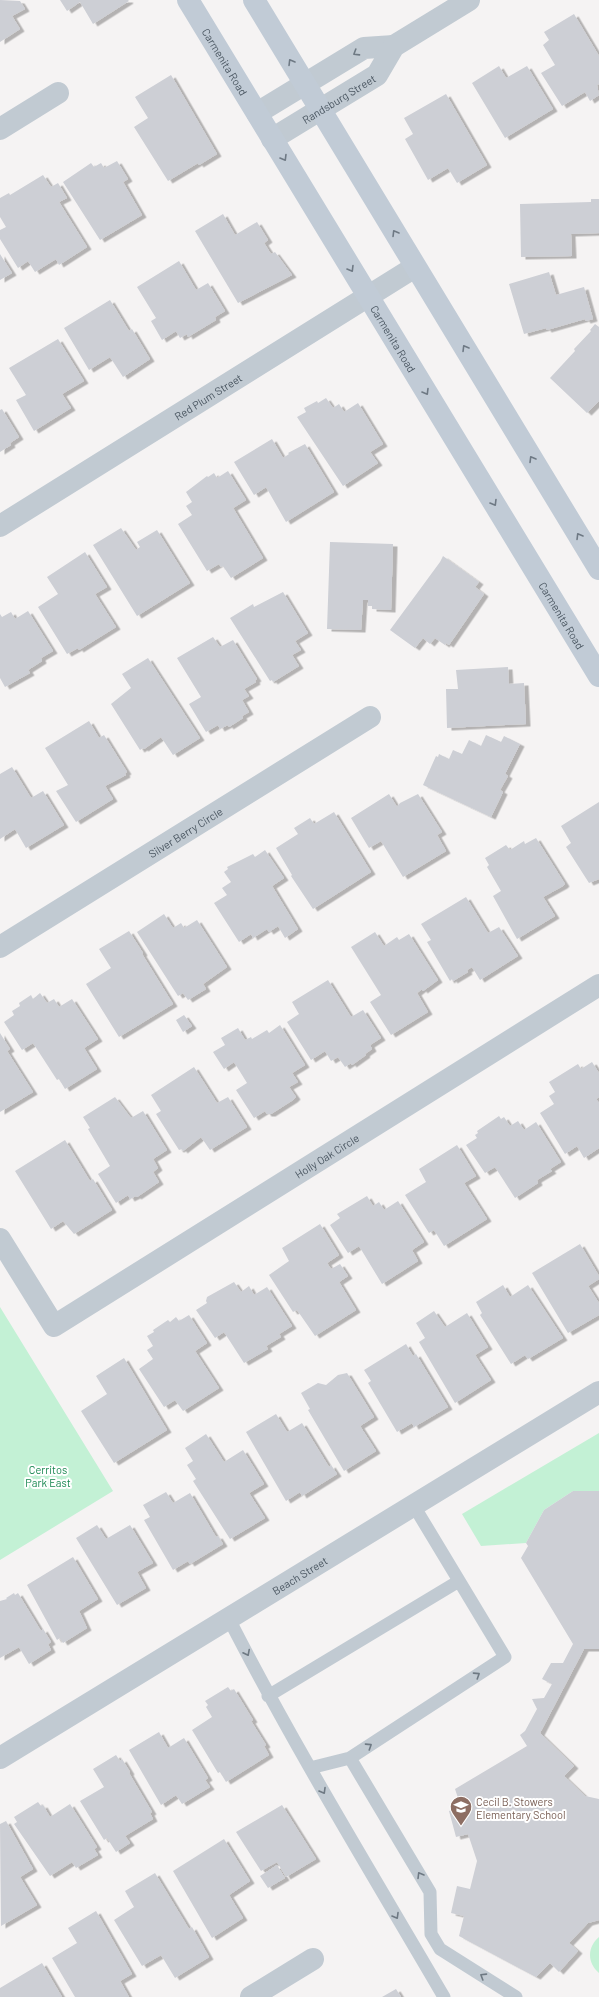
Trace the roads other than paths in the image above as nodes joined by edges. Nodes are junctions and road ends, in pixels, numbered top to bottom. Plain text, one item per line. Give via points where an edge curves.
1 (188, 0) edge
2 (254, 0) edge
3 (469, 0) edge
4 (394, 46) junction
5 (305, 84) junction
6 (58, 93) dead end
7 (320, 109) junction
8 (257, 113) junction
9 (0, 130) edge
10 (272, 139) junction
11 (415, 266) junction
12 (368, 296) junction
13 (0, 526) edge
14 (599, 569) edge
15 (599, 676) edge
16 (370, 717) dead end
17 (0, 947) edge
18 (599, 985) edge
19 (0, 1239) edge
20 (599, 1392) edge
21 (414, 1506) junction
22 (459, 1581) junction
23 (229, 1619) junction
24 (268, 1696) junction
25 (0, 1758) edge
26 (350, 1758) junction
27 (310, 1768) junction
28 (313, 1959) dead end
29 (251, 1997) edge
30 (444, 1997) edge
31 (516, 1997) edge

1 - 8 main road, Carmenita Road
5 -> 2 main road
3 - 4 street, Randsburg Street
4 -> 5 street, Randsburg Street via 364,48
4 - 7 street, Randsburg Street via 377,75
5 - 7 main road
5 - 8 street, Randsburg Street
6 - 9 street
7 - 10 street, Randsburg Street
11 -> 7 main road
8 - 10 main road, Carmenita Road
10 -> 12 main road, Carmenita Road
11 - 12 street, Red Plum Street
14 -> 11 main road
12 - 13 street, Red Plum Street
12 -> 15 main road, Carmenita Road
16 - 17 street, Silver Berry Circle
18 - 19 street, Holly Oak Circle via 54,1326
20 - 21 street, Beach Street
21 - 22 lane
21 - 23 street, Beach Street
22 - 24 lane
26 -> 22 lane via 505,1657
23 -> 24 lane
23 - 25 street, Beach Street
24 - 27 lane
26 - 27 lane
31 -> 26 lane via 440,1949 431,1934 430,1892
27 -> 30 lane
28 - 29 street

